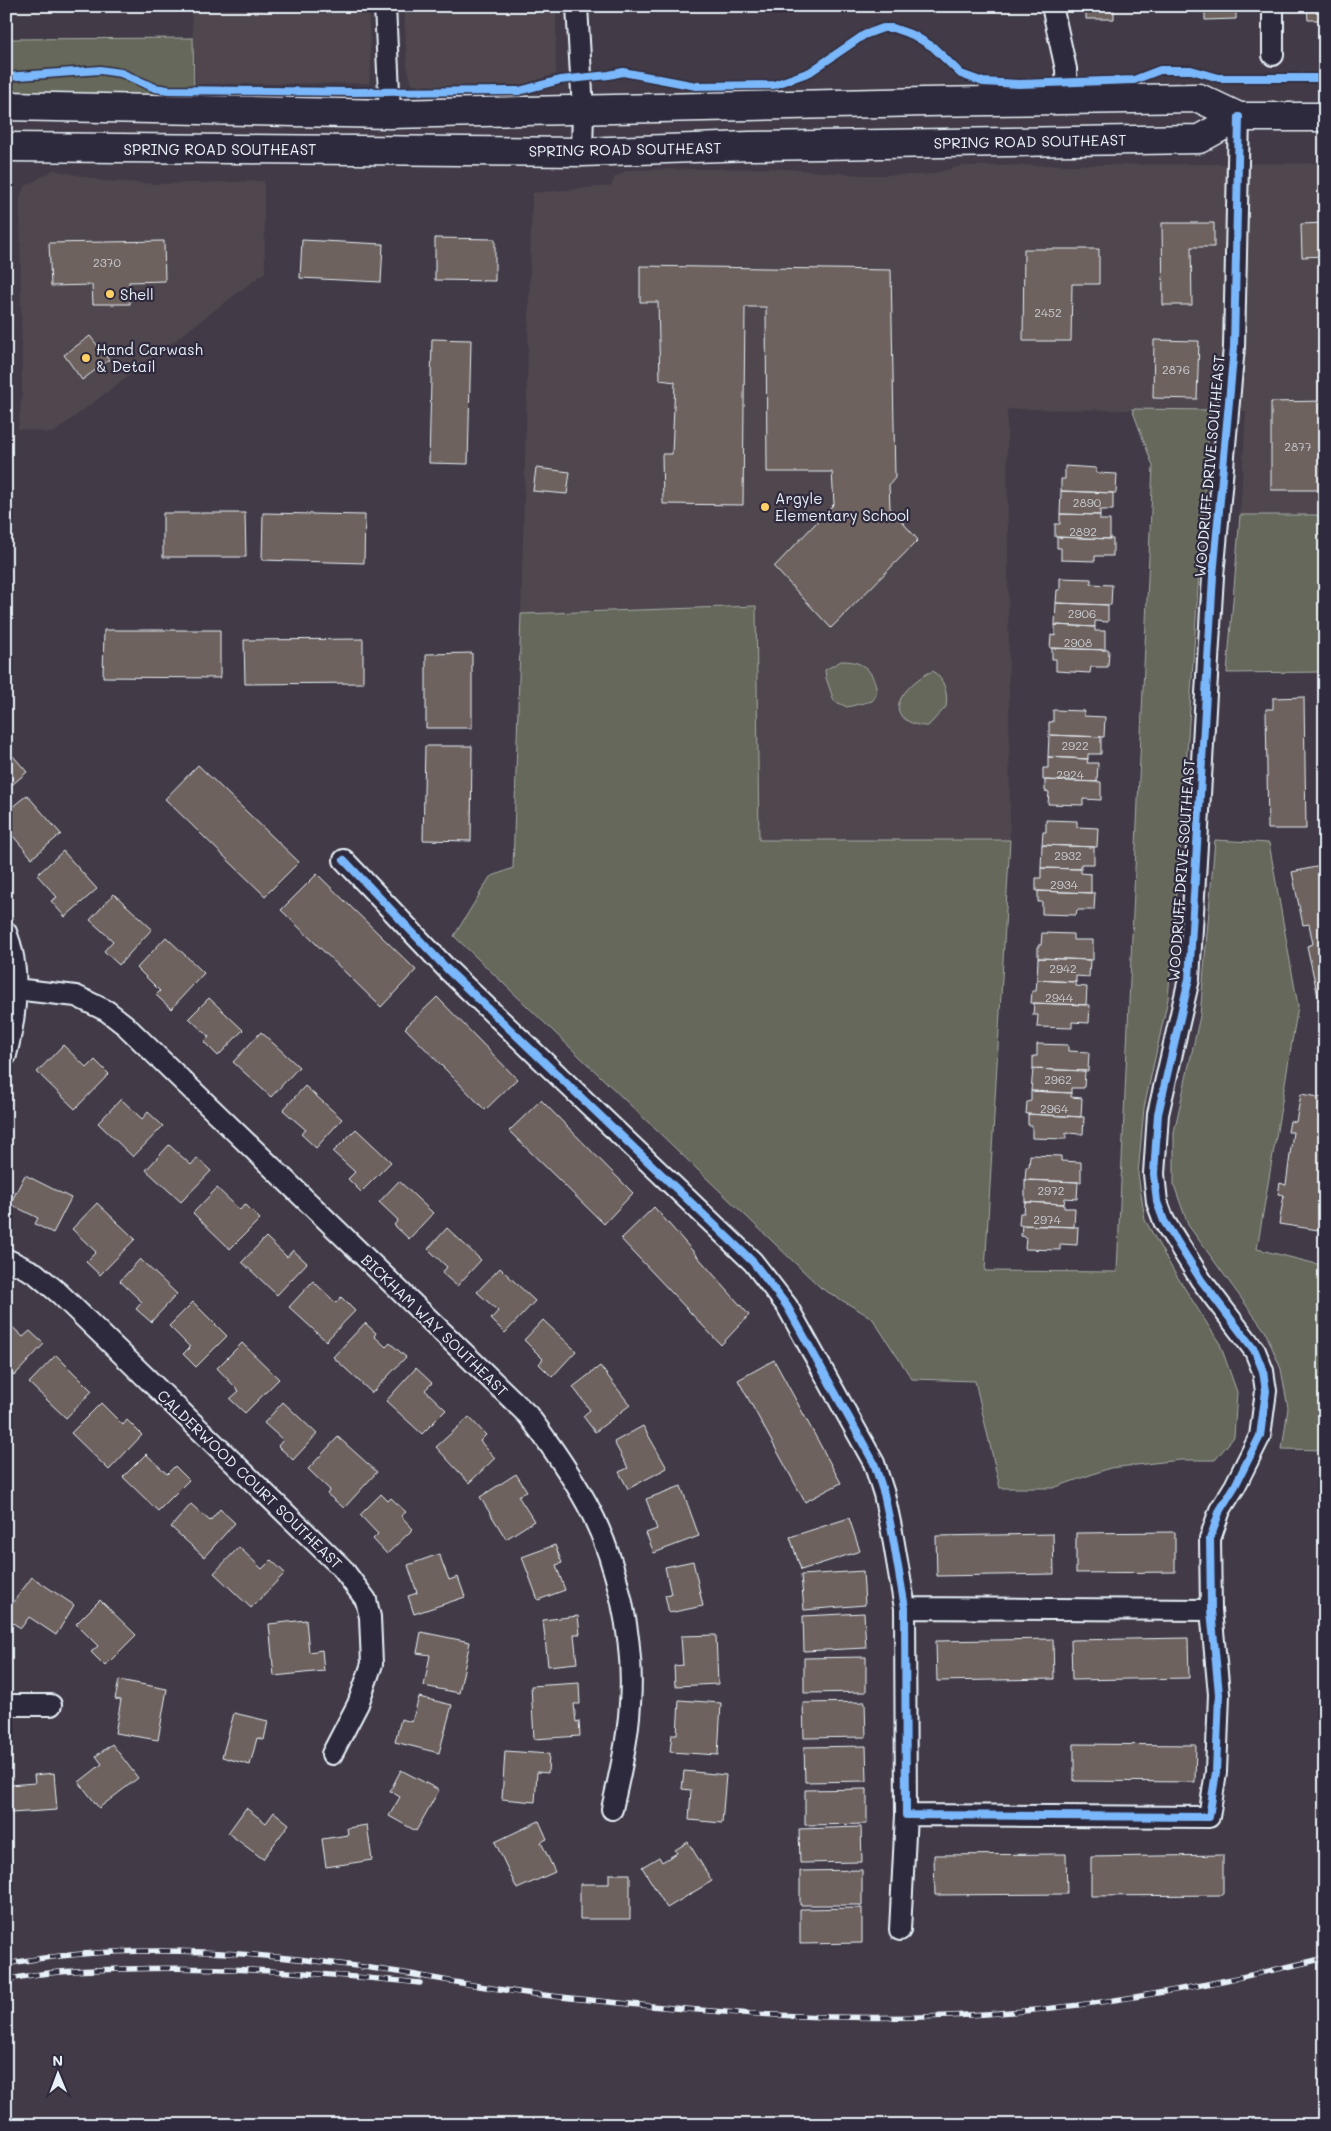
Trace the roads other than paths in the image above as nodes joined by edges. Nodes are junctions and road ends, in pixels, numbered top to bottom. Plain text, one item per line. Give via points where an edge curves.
1 (385, 6) edge
2 (577, 6) edge
3 (1052, 6) edge
4 (1273, 6) edge
5 (1273, 55) dead end
6 (1068, 100) junction
7 (6, 106) edge
8 (583, 110) junction
9 (390, 114) junction
10 (1239, 117) junction
11 (1325, 117) edge
12 (6, 147) edge
13 (582, 152) junction
14 (344, 860) dead end
15 (6, 932) edge
16 (15, 989) junction
17 (6, 1055) edge
18 (6, 1259) edge
19 (905, 1608) junction
20 (1211, 1610) junction
21 (6, 1705) edge
22 (51, 1705) dead end
23 (332, 1754) dead end
24 (612, 1809) dead end
25 (906, 1815) junction
26 (900, 1930) dead end

1 - 9 street
2 - 8 street
3 - 6 street via 1066,69
4 - 5 street
6 - 8 main road, SPRING ROAD SOUTHEAST
6 - 10 main road, SPRING ROAD SOUTHEAST via 1199,98
7 - 9 main road, SPRING ROAD SOUTHEAST
8 - 9 main road, SPRING ROAD SOUTHEAST
8 - 13 street
10 - 11 main road, SPRING ROAD SOUTHEAST
10 - 13 main road, SPRING ROAD SOUTHEAST via 1199,139
10 - 20 street, WOODRUFF DRIVE SOUTHEAST via 1234,347 1213,576 1189,979 1158,1114 1154,1174 1157,1202 1164,1221 1201,1280 1255,1351 1266,1391 1260,1436 1220,1510 1210,1539
12 - 13 main road, SPRING ROAD SOUTHEAST
14 - 19 street via 448,970 753,1262 771,1284 787,1306 874,1463 892,1532
15 - 16 street via 14,962
16 - 17 street
16 - 24 street, BICKHAM WAY SOUTHEAST via 76,996 107,1011 125,1025 528,1416 545,1438 588,1506 603,1541 623,1610 630,1702 627,1737
18 - 23 street, CALDERWOOD COURT SOUTHEAST via 35,1273 60,1294 342,1568 366,1600 372,1664 358,1704
19 - 20 street
19 - 25 street
20 - 25 street, WOODRUFF DRIVE SOUTHEAST via 1219,1694 1216,1772 1209,1816
21 - 22 street
25 - 26 street

